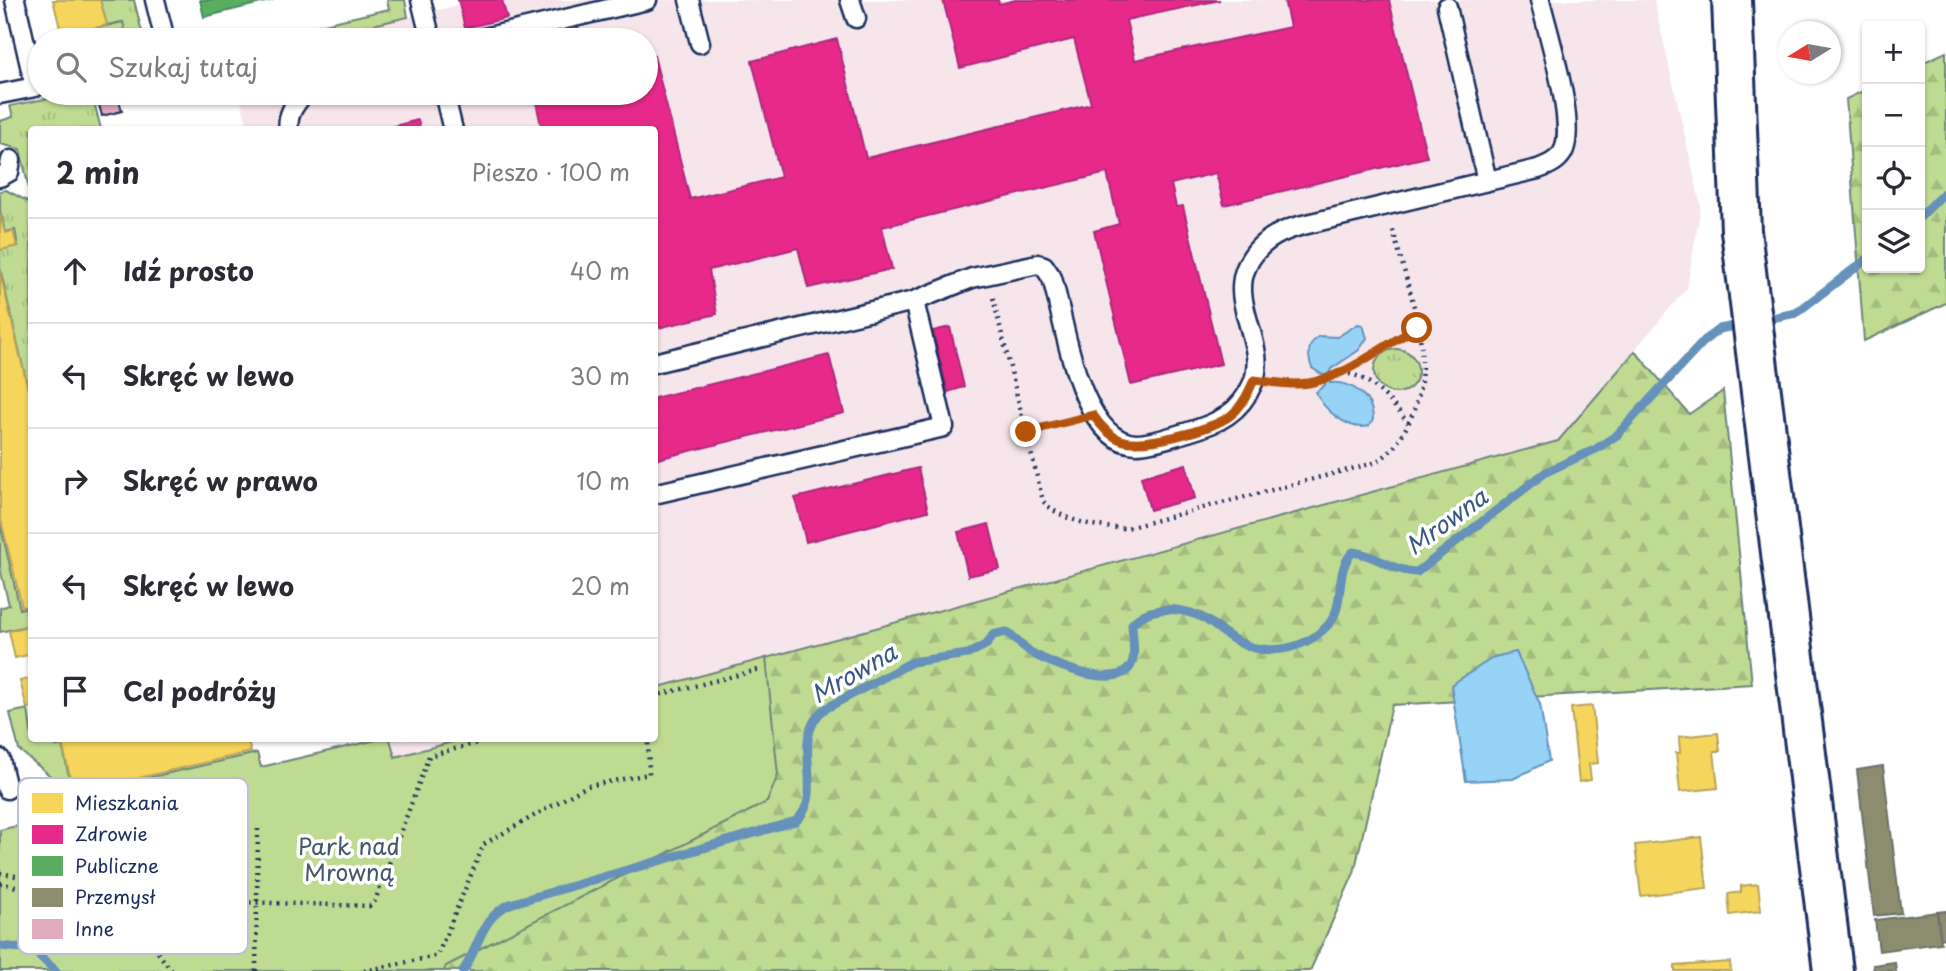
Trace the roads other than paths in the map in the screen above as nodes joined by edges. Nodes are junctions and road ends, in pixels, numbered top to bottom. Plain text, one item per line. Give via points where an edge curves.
1 (15, 0) edge
2 (155, 0) edge
3 (421, 0) edge
4 (647, 0) edge
5 (689, 0) edge
6 (850, 0) edge
7 (1540, 0) edge
8 (1732, 0) edge
9 (1447, 7) dead end
10 (856, 18) dead end
11 (162, 28) edge
12 (428, 28) edge
13 (527, 28) edge
14 (700, 43) dead end
15 (28, 57) edge
16 (28, 88) edge
17 (0, 94) edge
18 (294, 105) edge
19 (447, 105) edge
20 (288, 126) edge
21 (452, 126) edge
22 (11, 160) dead end
23 (0, 177) edge
24 (1487, 181) junction
25 (914, 301) junction
26 (658, 362) edge
27 (658, 493) edge
28 (0, 759) edge
29 (7, 789) road end
30 (1833, 971) edge

1 - 15 lane
2 - 11 lane
3 - 12 lane
4 - 13 lane
5 - 14 lane
6 - 10 lane
7 - 24 lane via 1569,135 1563,154 1553,163
8 - 30 street via 1746,283
9 - 24 lane
16 - 17 lane
18 - 20 lane
19 - 21 lane
22 - 23 lane via 9,172
24 - 25 lane via 1285,229 1268,240 1245,268 1242,295 1255,357 1254,380 1243,403 1230,416 1208,426 1153,441 1136,444 1118,439 1093,415 1049,271 1038,264 987,275
25 - 26 lane
25 - 27 lane via 944,427
28 - 29 lane

